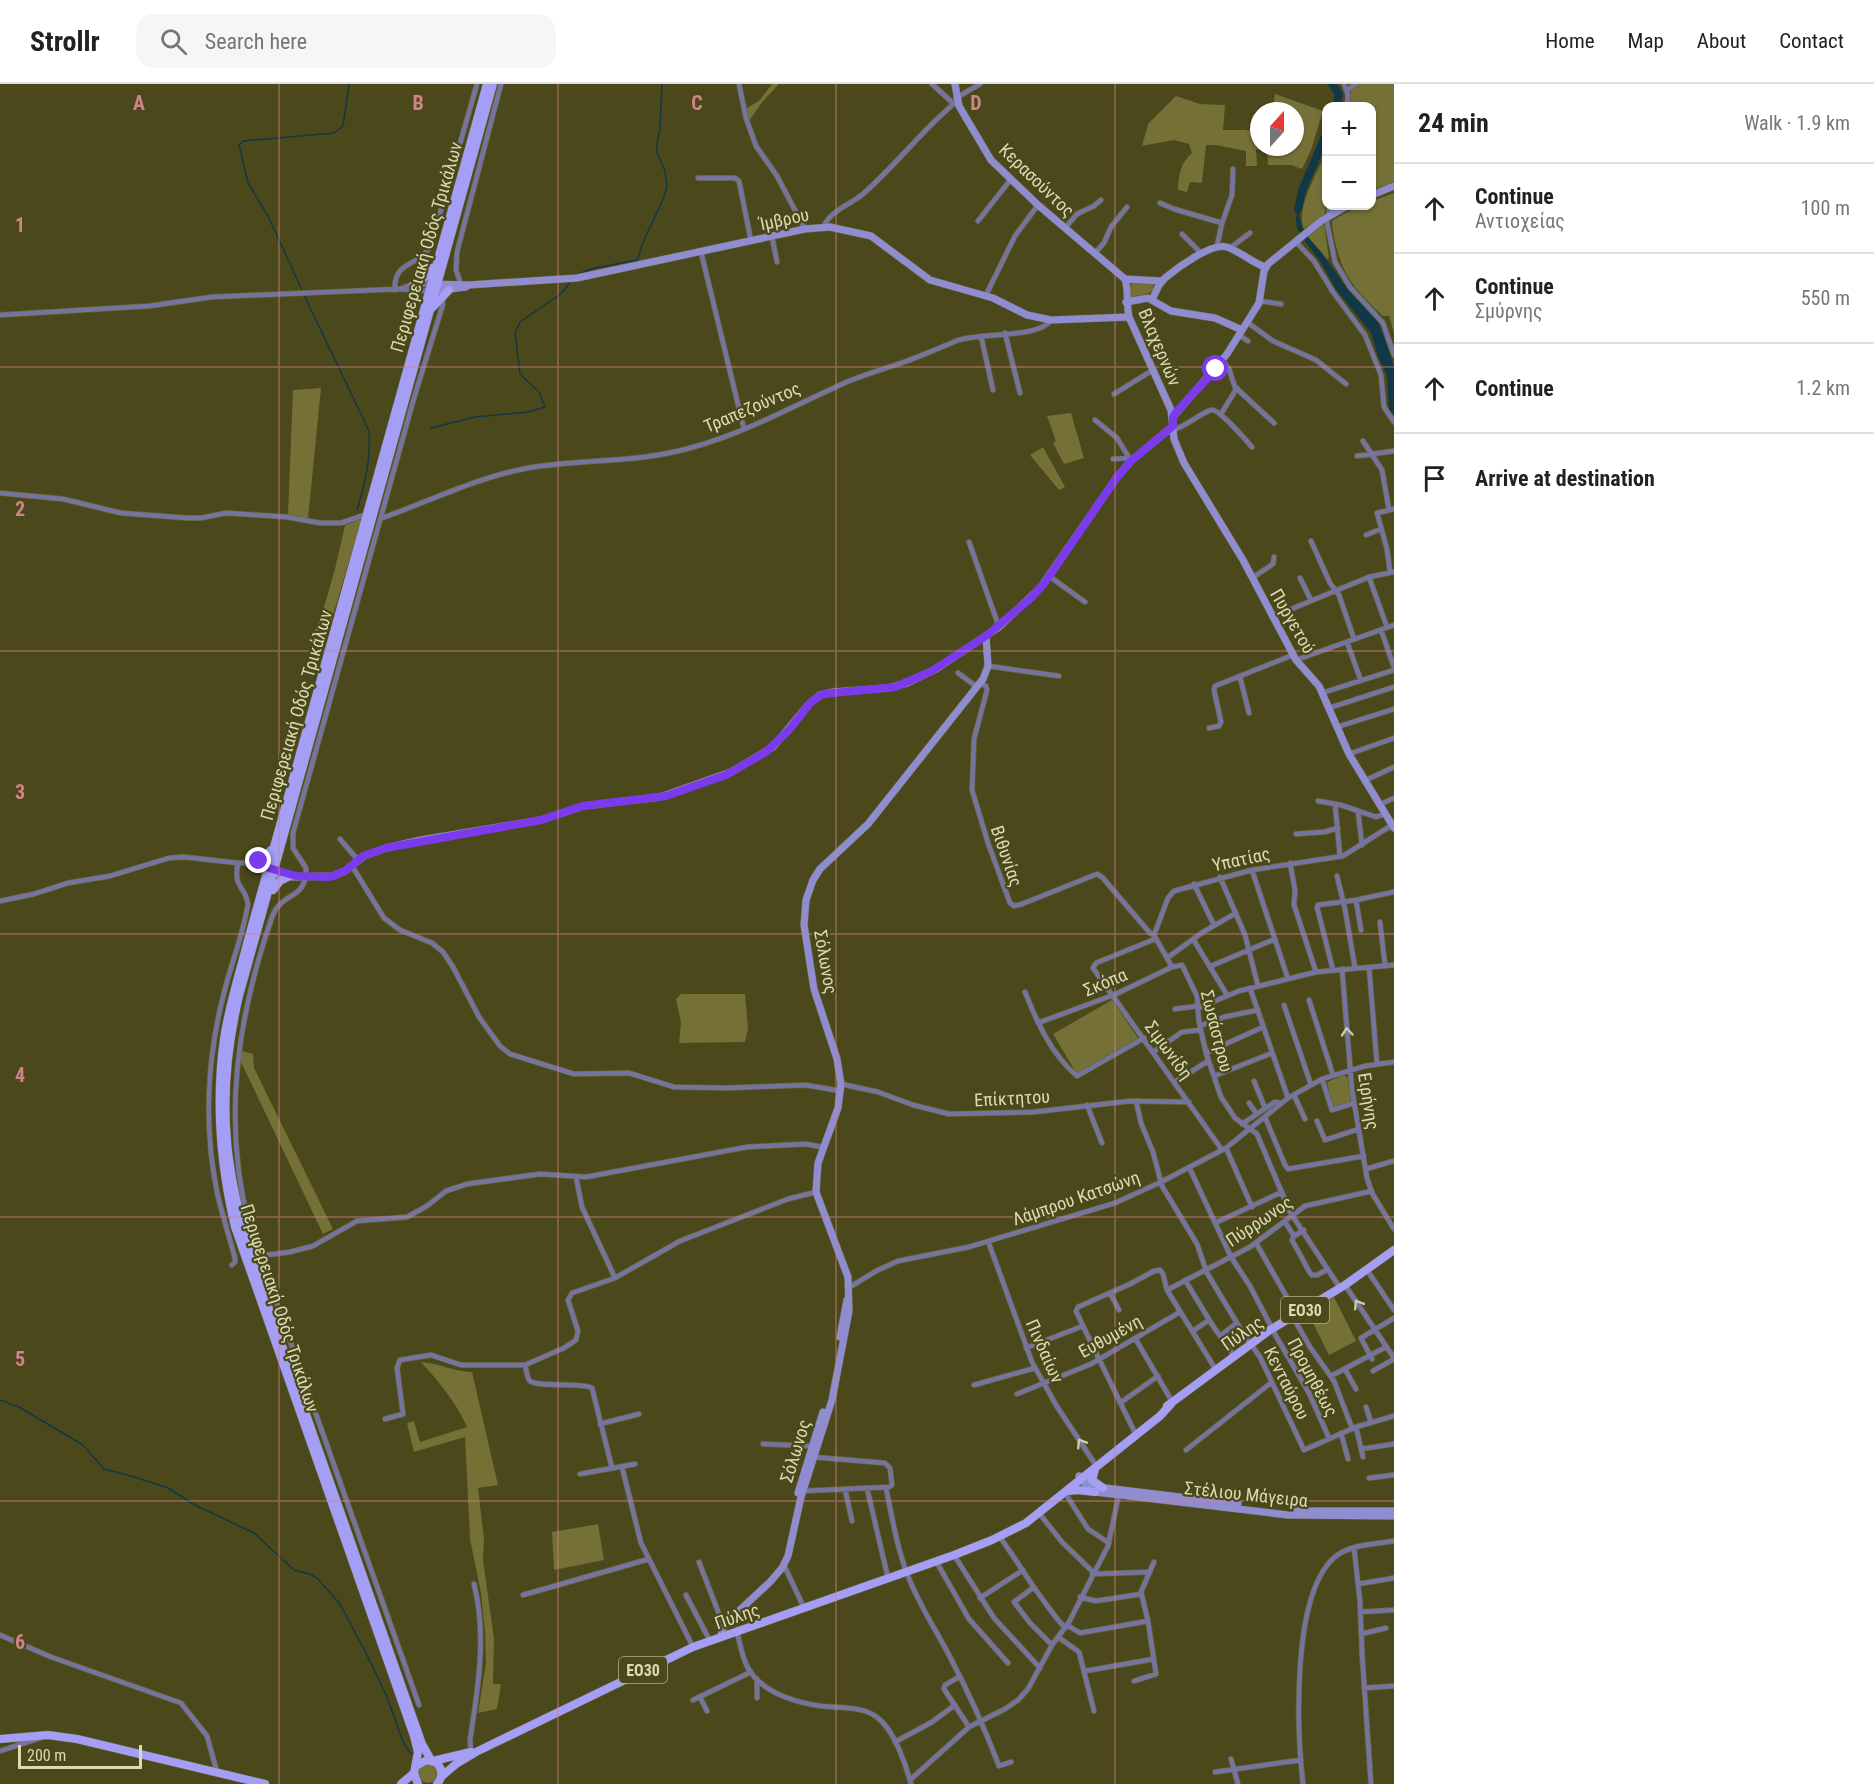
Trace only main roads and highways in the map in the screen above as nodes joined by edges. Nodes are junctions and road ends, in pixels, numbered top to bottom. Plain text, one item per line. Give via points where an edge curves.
1 (487, 84) edge
2 (493, 84) edge
3 (436, 266) junction
4 (413, 285) road end
5 (434, 289) junction
6 (449, 290) road end
7 (276, 840) junction
8 (252, 863) road end
9 (271, 870) junction
10 (292, 877) road end
11 (267, 898) junction
12 (1394, 1251) edge
13 (1095, 1467) junction
14 (1082, 1477) junction
15 (1066, 1493) junction
16 (1017, 1527) junction
17 (0, 1738) edge
18 (473, 1752) junction
19 (432, 1761) junction
20 (415, 1770) junction
21 (440, 1781) edge
22 (265, 1784) edge
23 (401, 1784) edge
24 (418, 1784) edge

1 - 3 main road, Περιφερειακή Οδός Τρικάλων
2 - 5 main road, Περιφερειακή Οδός Τρικάλων
3 - 4 main road
3 - 5 main road, Περιφερειακή Οδός Τρικάλων
5 - 6 main road
5 - 7 main road, Περιφερειακή Οδός Τρικάλων
5 - 9 main road, Περιφερειακή Οδός Τρικάλων
7 - 8 main road via 265,858
7 - 9 main road, Περιφερειακή Οδός Τρικάλων
9 - 11 main road, Περιφερειακή Οδός Τρικάλων
9 - 20 main road, Περιφερειακή Οδός Τρικάλων via 225,1037 219,1096 224,1178 246,1260 416,1742
10 - 11 main road via 277,884
11 - 19 main road, Περιφερειακή Οδός Τρικάλων via 230,1039 225,1114 230,1177 262,1289 422,1744
12 - 13 main road, Πύλης / ΕΟ30 via 1234,1356
13 - 14 main road, Πύλης / ΕΟ30
13 - 15 main road via 1092,1479 1099,1490
14 - 15 main road, Πύλης / ΕΟ30
14 - 16 main road, Πύλης / ΕΟ30
15 - 16 main road, Πύλης / ΕΟ30
16 - 18 main road, Πύλης / ΕΟ30 via 954,1555 693,1647
17 - 22 main road via 42,1735 85,1740
18 - 19 main road, ΕΟ30
18 - 21 main road, ΕΟ30
19 - 20 main road, ΕΟ30 via 423,1761
19 - 21 main road, ΕΟ30 via 440,1767
20 - 23 main road, ΕΟ30
20 - 24 main road, Περιφερειακή Οδός Τρικάλων

